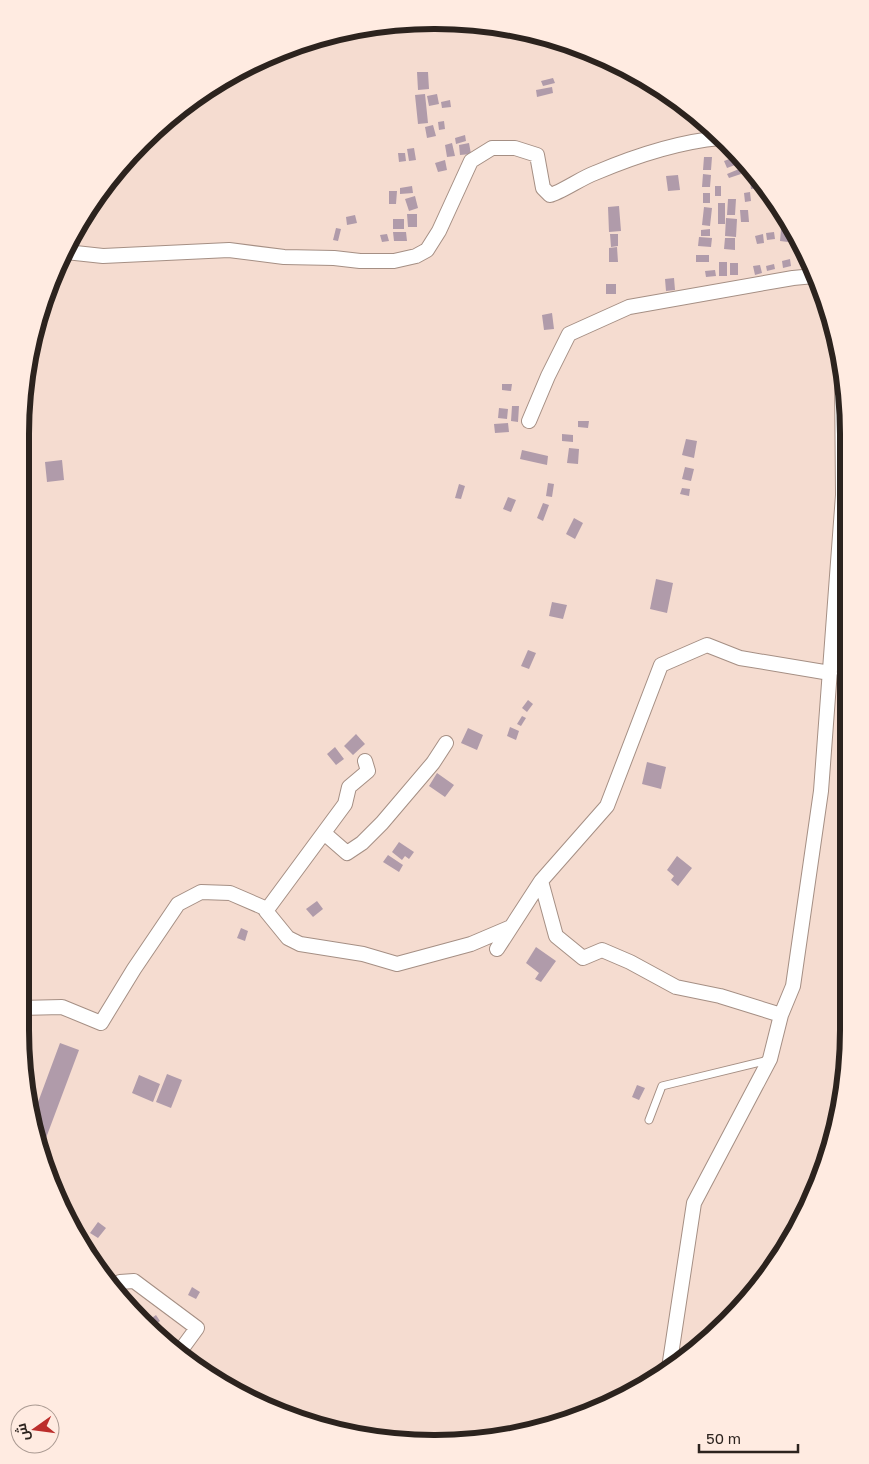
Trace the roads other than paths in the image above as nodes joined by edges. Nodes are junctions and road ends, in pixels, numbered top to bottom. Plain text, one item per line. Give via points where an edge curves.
1 (712, 139) edge
2 (72, 253) edge
3 (808, 277) edge
4 (529, 421) dead end
5 (840, 546) edge
6 (830, 673) junction
7 (446, 743) dead end
8 (365, 761) dead end
9 (324, 833) junction
10 (541, 881) junction
11 (267, 909) junction
12 (511, 926) junction
13 (496, 949) dead end
14 (29, 1008) edge
15 (781, 1016) junction
16 (770, 1060) junction
17 (649, 1120) dead end
18 (118, 1284) edge
19 (183, 1348) edge
20 (670, 1360) edge

1 - 2 street via 651,151 550,194 543,188 537,155 515,148 492,148 471,161 427,250 394,261 284,257 228,250 103,256
3 - 4 street via 629,307 569,334
5 - 6 street
6 - 10 street via 740,658 707,645 661,665 607,806
6 - 15 street via 818,810 792,986
7 - 9 street via 433,763 362,843 347,853
8 - 9 street via 368,771 349,787 345,804
9 - 11 street
10 - 12 street
10 - 15 street via 556,936 583,958 602,950 676,987 720,996
11 - 12 street via 288,938 300,944 362,954 398,964 471,944
11 - 14 street via 230,893 201,892 178,904 101,1023 62,1007
12 - 13 street
15 - 16 street
16 - 17 lane via 662,1086
16 - 20 street via 694,1203
18 - 19 street via 134,1282 198,1328

